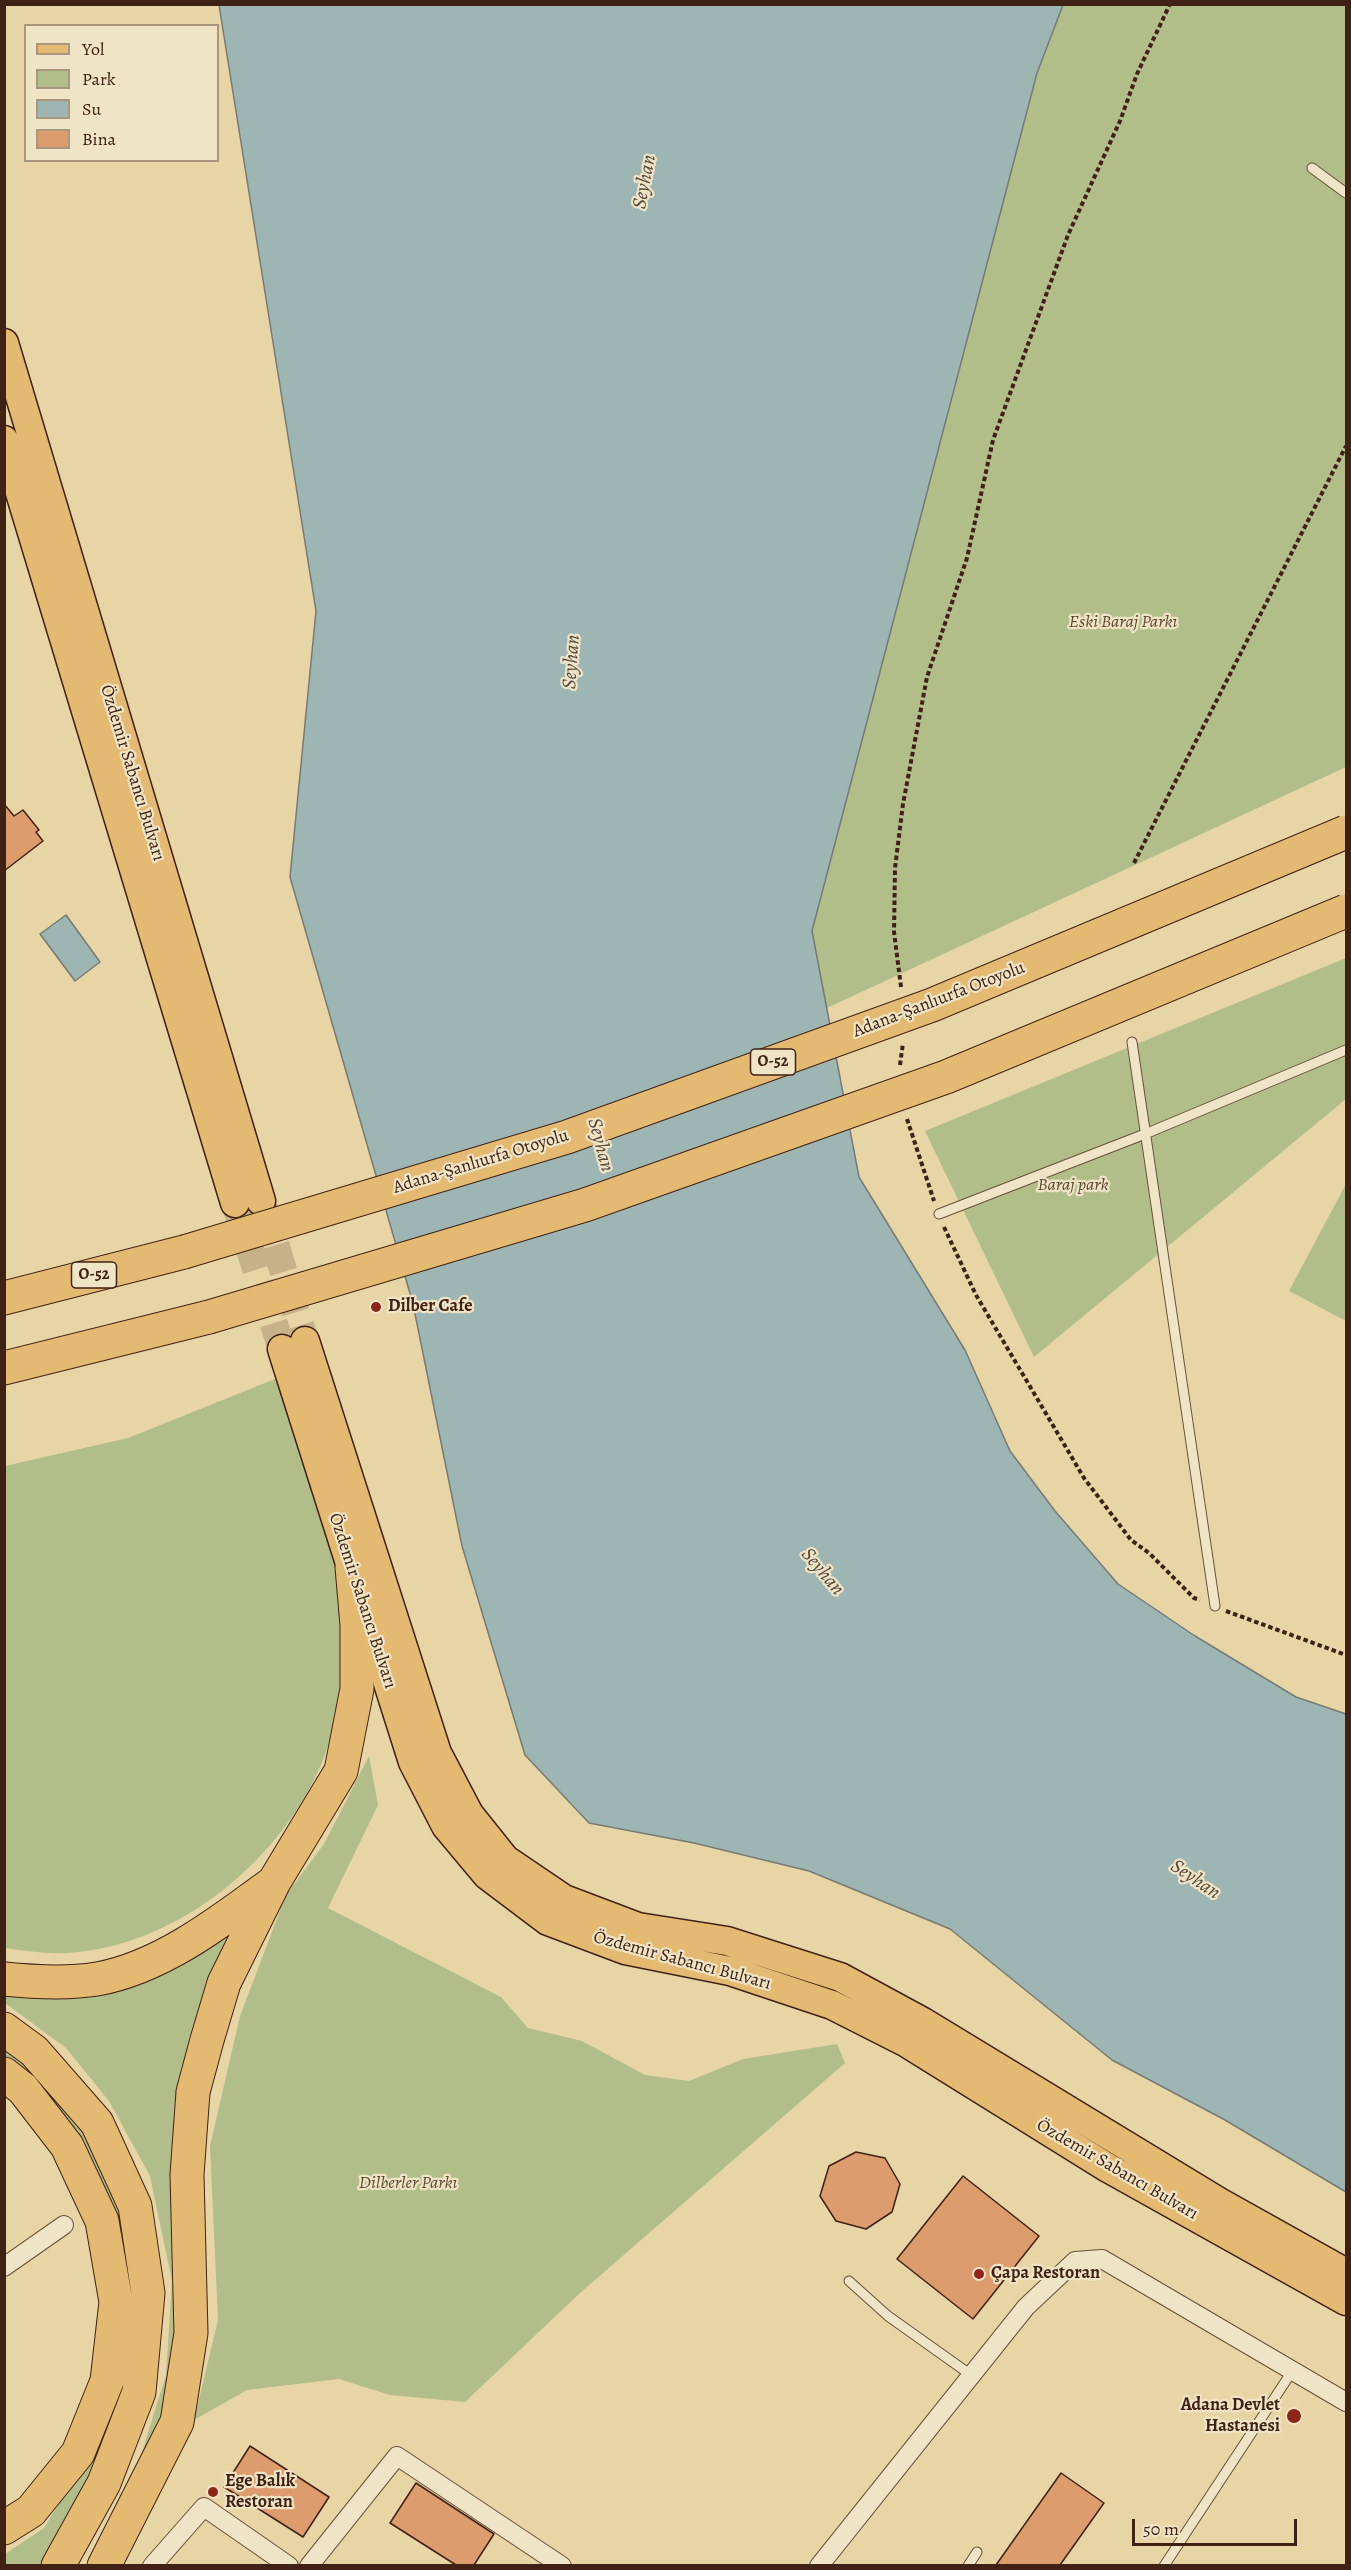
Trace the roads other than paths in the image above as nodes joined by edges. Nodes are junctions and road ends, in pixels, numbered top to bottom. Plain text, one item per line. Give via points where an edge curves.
1 (1312, 168) dead end
2 (1347, 193) edge
3 (4, 343) edge
4 (4, 440) edge
5 (1347, 832) edge
6 (1347, 911) edge
7 (1132, 1042) dead end
8 (1347, 1050) edge
9 (1145, 1134) junction
10 (939, 1214) road end
11 (4, 1298) edge
12 (70, 1352) junction
13 (4, 1368) edge
14 (4, 1375) edge
15 (351, 1567) junction
16 (1215, 1606) road end
17 (274, 1882) junction
18 (4, 1978) edge
19 (4, 2030) edge
20 (4, 2074) edge
21 (64, 2226) dead end
22 (4, 2267) edge
23 (1347, 2273) edge
24 (849, 2281) dead end
25 (1347, 2301) edge
26 (1293, 2370) junction
27 (971, 2375) junction
28 (1347, 2402) edge
29 (4, 2528) edge
30 (977, 2552) dead end
31 (58, 2565) edge
32 (104, 2565) edge
33 (152, 2565) edge
34 (290, 2565) edge
35 (309, 2565) edge
36 (562, 2565) edge
37 (819, 2565) edge
38 (968, 2565) edge
39 (1164, 2565) edge

1 - 2 lane
3 - 4 main road, Özdemir Sabancı Bulvarı via 248,1202
5 - 11 highway, Adana-Şanlıurfa Otoyolu / O-52, bridge via 932,1005 567,1137 184,1252
6 - 12 highway, bridge via 924,1085 585,1205 209,1317
7 - 9 lane
8 - 9 lane
9 - 10 lane
9 - 16 lane
12 - 13 highway
12 - 14 highway
15 - 17 highway via 357,1624 357,1689 341,1771
15 - 23 main road, Özdemir Sabancı Bulvarı via 294,1345 437,1753 469,1814 505,1859 564,1899 638,1927 727,1941 840,1977 923,2022 1219,2202
15 - 25 main road, Özdemir Sabancı Bulvarı via 413,1762 446,1826 487,1875 548,1921 625,1950 730,1971 832,2005 907,2043 1108,2168
17 - 18 highway via 206,1932 140,1965 97,1979 34,1982
17 - 32 highway via 224,1983 193,2092 187,2175 191,2333 177,2422
19 - 31 highway via 34,2051 97,2123 135,2206 148,2293 139,2392 104,2483
20 - 29 highway via 23,2089 67,2146 102,2221 116,2302 107,2381 78,2454 31,2511
21 - 22 street
24 - 27 lane via 888,2316
26 - 27 street via 1102,2259 1075,2261 1026,2307
26 - 28 street
26 - 39 lane
27 - 37 street
30 - 38 lane
33 - 34 street via 204,2506
35 - 36 street via 397,2456

